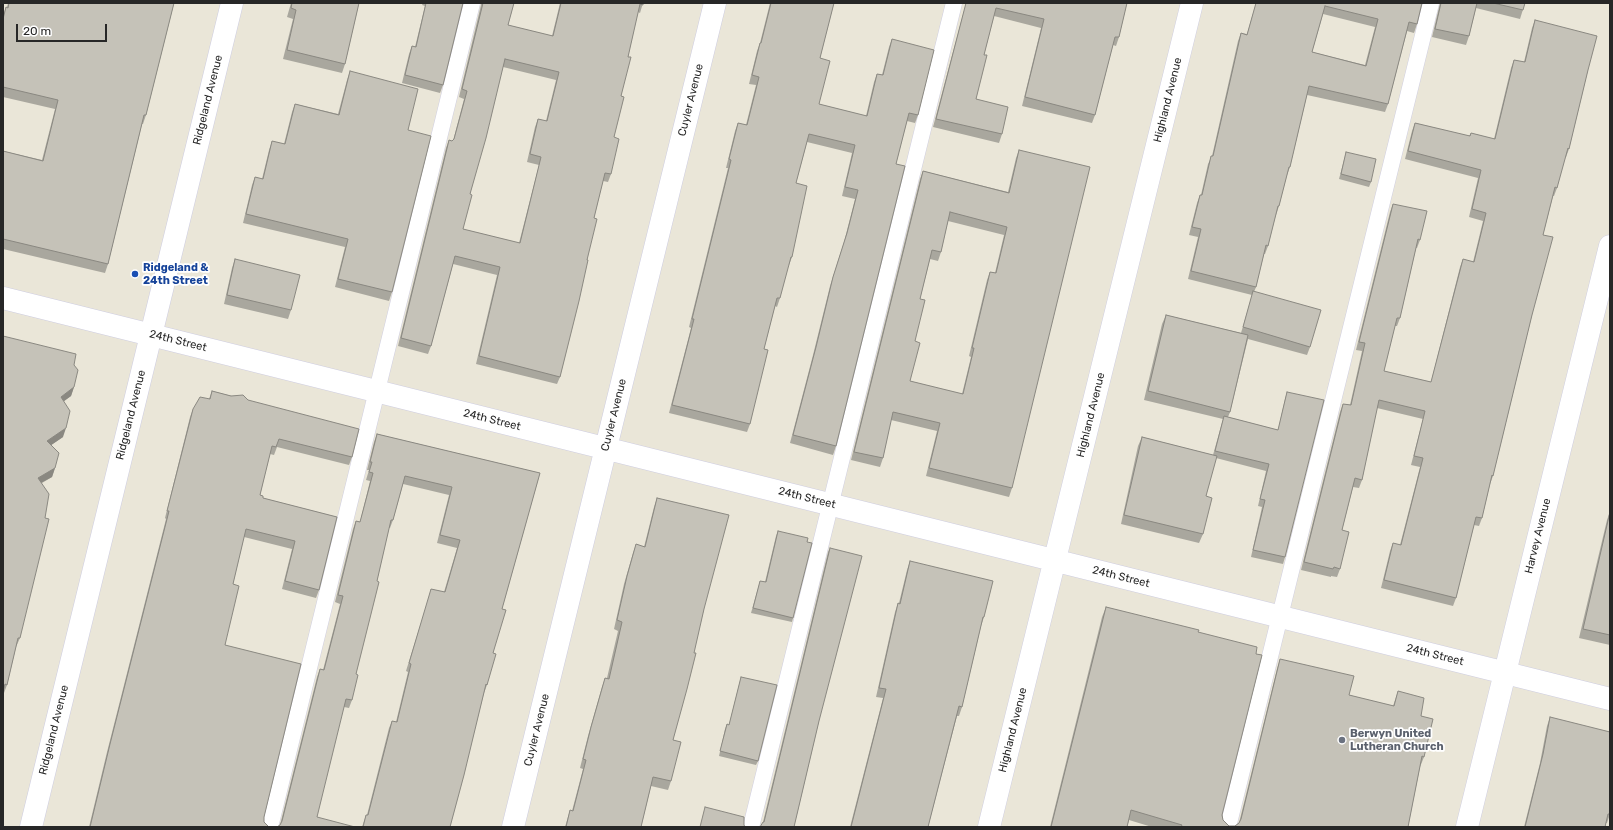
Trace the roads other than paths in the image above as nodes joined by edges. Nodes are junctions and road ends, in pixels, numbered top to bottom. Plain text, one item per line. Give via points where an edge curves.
1 (232, 3) edge
2 (472, 3) edge
3 (715, 3) edge
4 (954, 3) edge
5 (1192, 3) edge
6 (1431, 3) edge
7 (1610, 246) edge
8 (3, 298) edge
9 (151, 334) junction
10 (377, 391) junction
11 (606, 448) junction
12 (830, 504) junction
13 (1055, 560) junction
14 (1280, 617) junction
15 (1505, 673) junction
16 (1610, 699) edge
17 (31, 827) edge
18 (270, 827) edge
19 (513, 827) edge
20 (751, 827) edge
21 (989, 827) edge
22 (1228, 827) edge
23 (1467, 827) edge

1 - 9 street, Ridgeland Avenue
2 - 10 lane
3 - 11 street, Cuyler Avenue
4 - 12 lane
5 - 13 street, Highland Avenue
6 - 14 lane
7 - 15 street, Harvey Avenue
8 - 9 street, 24th Street
9 - 10 street, 24th Street
9 - 17 street, Ridgeland Avenue
10 - 11 street, 24th Street
10 - 18 lane
11 - 12 street, 24th Street
11 - 19 street, Cuyler Avenue
12 - 13 street, 24th Street
12 - 20 lane
13 - 14 street, 24th Street
13 - 21 street, Highland Avenue
14 - 15 street, 24th Street
14 - 22 lane
15 - 16 street, 24th Street
15 - 23 street, Harvey Avenue

